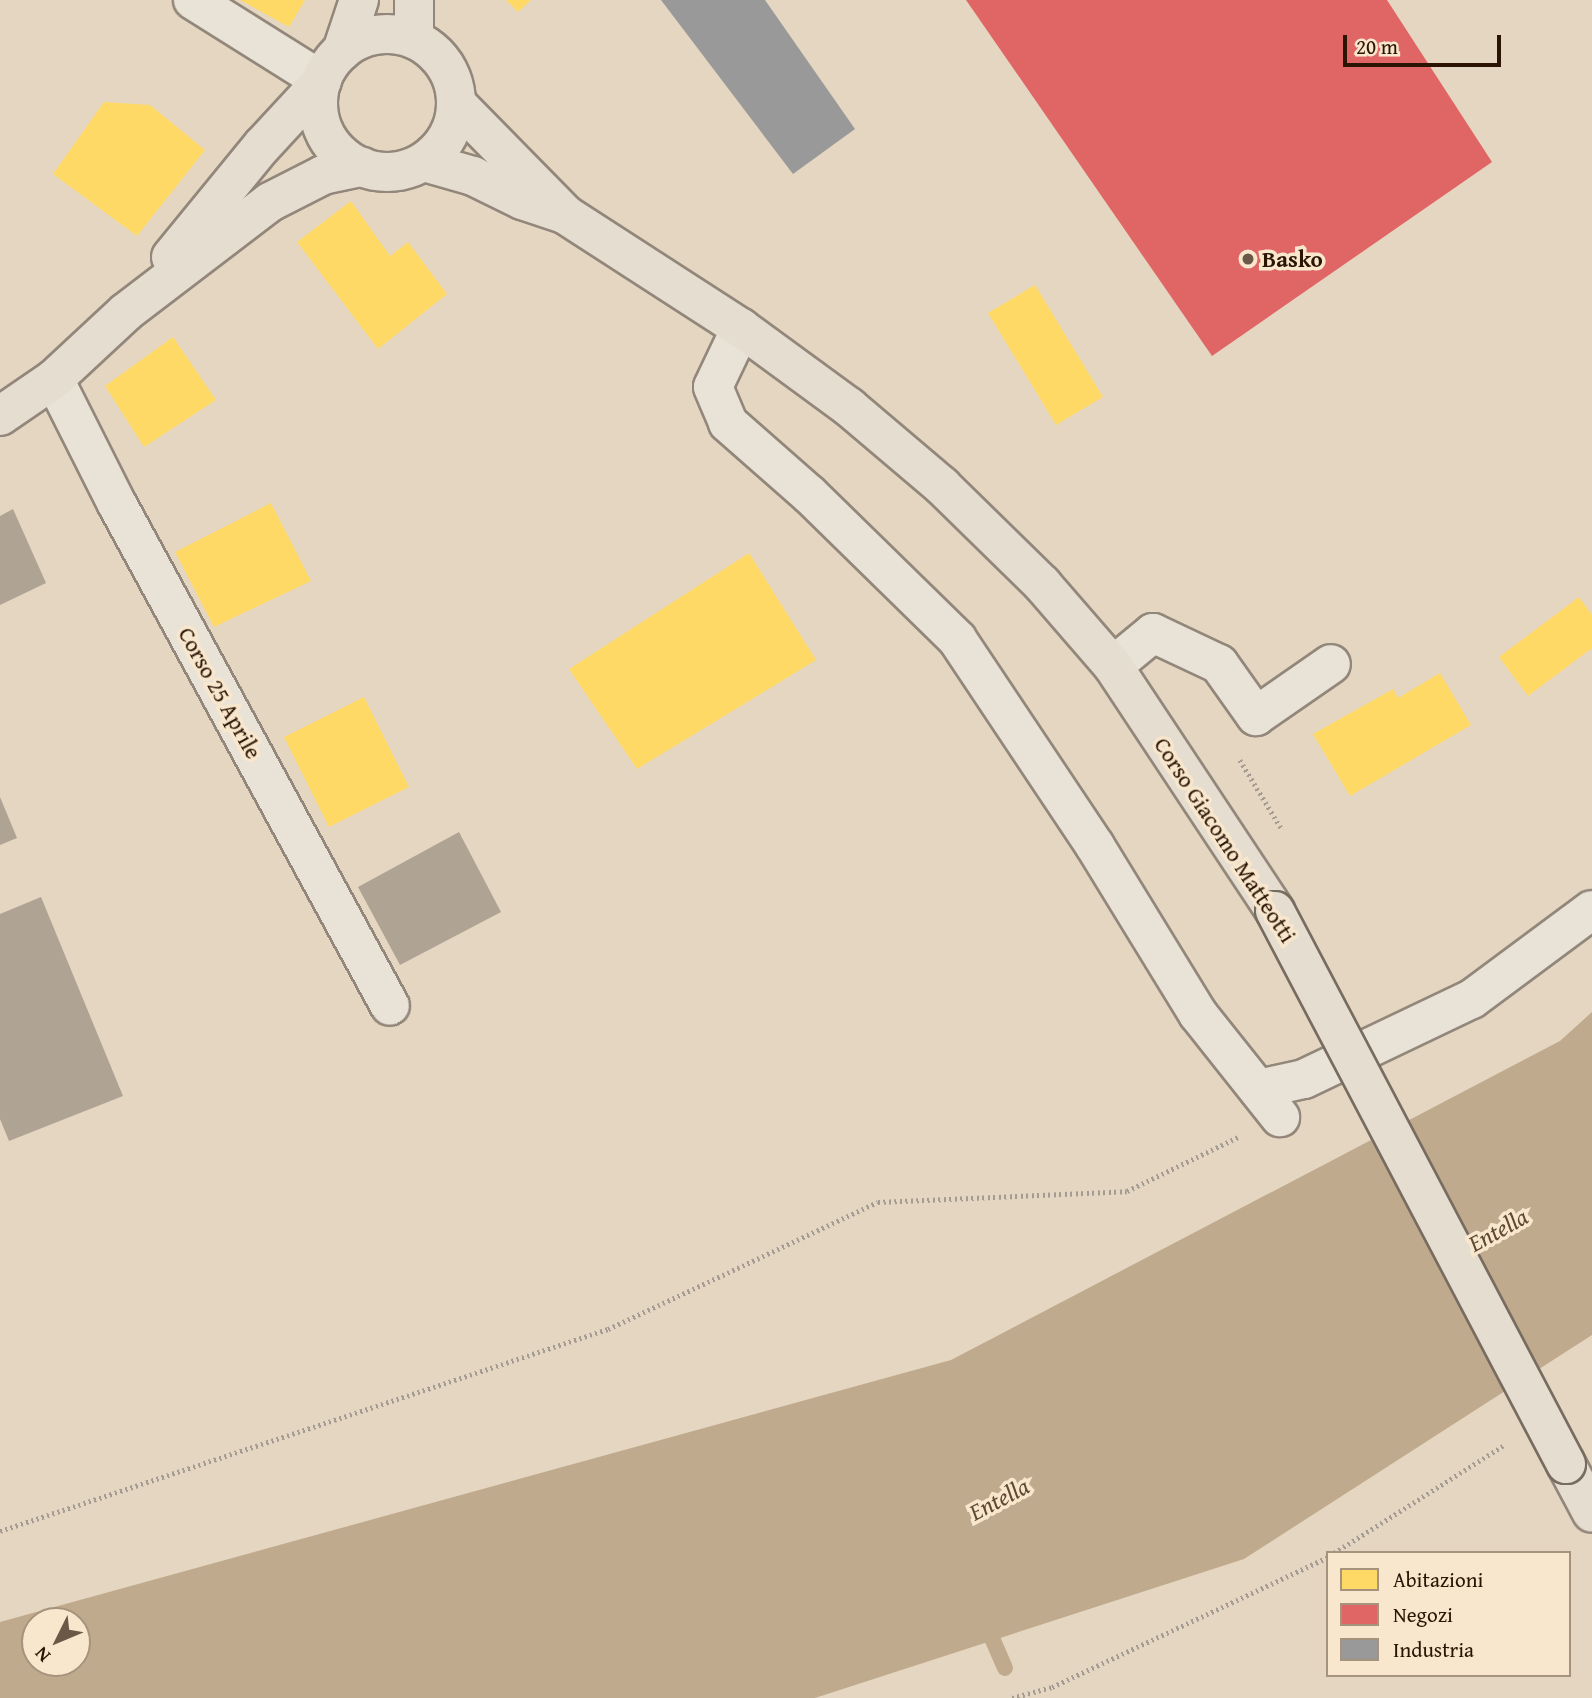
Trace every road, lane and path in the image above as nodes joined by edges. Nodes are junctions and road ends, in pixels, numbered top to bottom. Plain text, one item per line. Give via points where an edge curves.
1 (193, 0) edge
2 (359, 0) edge
3 (414, 0) edge
4 (414, 40) junction
5 (332, 66) junction
6 (456, 103) junction
7 (424, 162) junction
8 (362, 167) junction
9 (566, 215) junction
10 (126, 312) junction
11 (740, 328) junction
12 (54, 379) junction
13 (0, 416) edge
14 (1331, 664) dead end
15 (1113, 666) junction
16 (1592, 911) edge
17 (390, 1006) dead end
18 (1269, 1103) junction
19 (1507, 1443) dead end
20 (1592, 1513) edge
21 (0, 1531) edge
22 (1337, 1551) edge
23 (1326, 1558) edge
24 (1012, 1698) edge

1 - 5 street
2 - 5 main road
3 - 4 main road
4 - 5 main road via 377,35
4 - 6 main road via 445,65
5 - 8 main road via 321,122 330,141
5 - 10 main road
6 - 7 main road via 453,127 442,147
6 - 9 main road
7 - 8 main road via 383,173
7 - 9 main road via 473,176
8 - 10 main road via 323,175 270,202
9 - 11 main road, Corso Giacomo Matteotti
10 - 12 main road
11 - 15 main road, Corso Giacomo Matteotti via 849,407 942,486 1042,584
11 - 18 street via 713,387 728,423 810,495 957,639 1095,846 1198,1014
12 - 13 main road
12 - 17 street, Corso 25 Aprile via 117,504
14 - 15 street via 1256,716 1219,664 1153,633
15 - 20 main road, Corso Giacomo Matteotti, bridge via 1275,911
16 - 18 street via 1472,999 1304,1079
18 - 21 path via 1127,1191 878,1202 608,1329
19 - 22 path
23 - 24 path via 1052,1687

